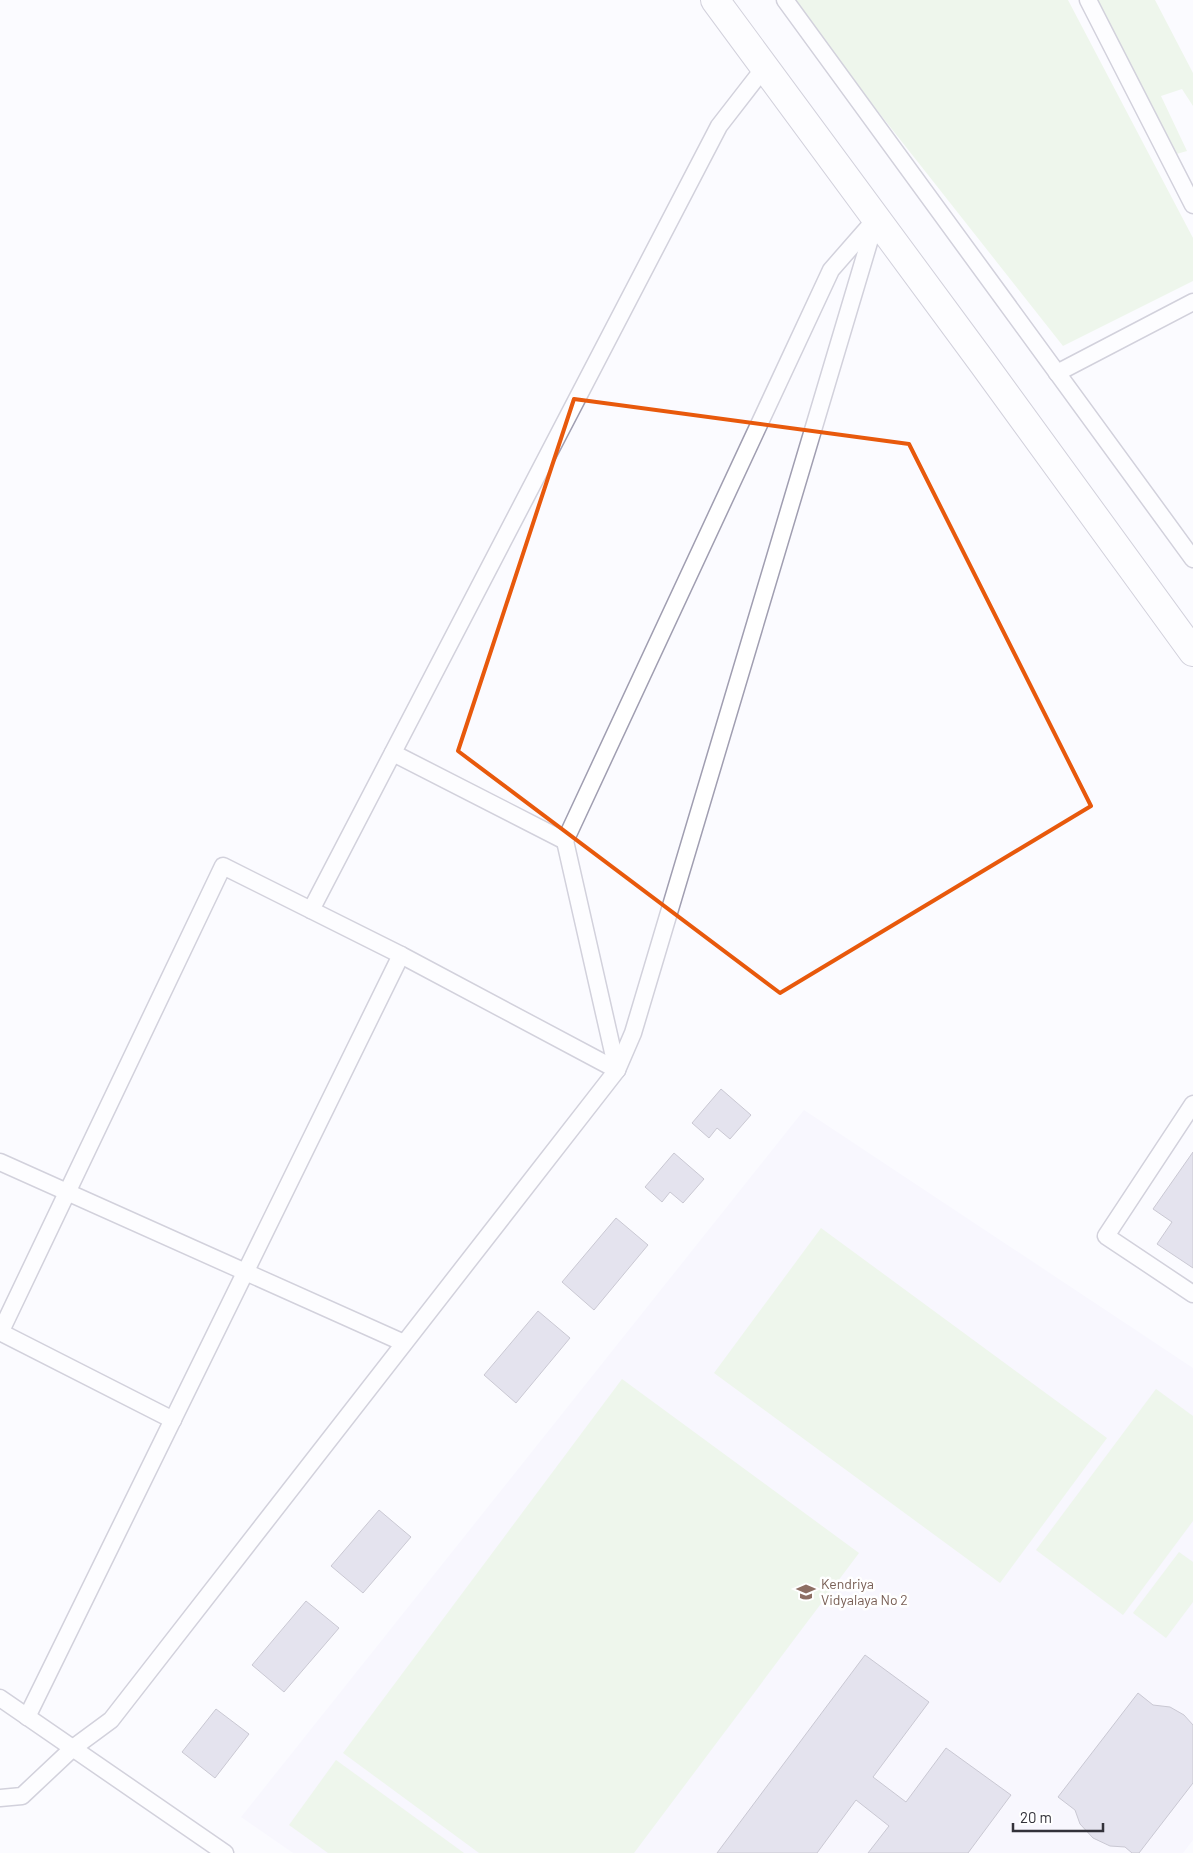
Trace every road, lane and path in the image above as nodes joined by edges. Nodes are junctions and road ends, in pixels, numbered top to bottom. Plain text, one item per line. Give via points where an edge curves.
1 (714, 0) edge
2 (786, 0) edge
3 (1088, 0) edge
4 (764, 68) junction
5 (1193, 205) edge
6 (876, 219) junction
7 (1193, 302) edge
8 (1057, 372) junction
9 (1193, 559) edge
10 (1193, 652) edge
11 (393, 753) junction
12 (565, 841) junction
13 (311, 910) junction
14 (401, 955) junction
15 (616, 1070) junction
16 (1193, 1104) edge
17 (0, 1162) edge
18 (67, 1193) junction
19 (245, 1272) junction
20 (1193, 1294) edge
21 (0, 1332) edge
22 (404, 1343) junction
23 (173, 1420) junction
24 (0, 1698) edge
25 (27, 1717) junction
26 (73, 1748) junction
27 (0, 1798) edge
28 (225, 1853) edge

1 - 4 street
2 - 8 lane
3 - 5 lane
4 - 6 street
4 - 11 lane via 719,126
6 - 10 street
6 - 12 lane via 831,270
6 - 15 lane via 633,1033
7 - 8 lane
8 - 9 lane
11 - 12 lane
11 - 13 lane
12 - 15 lane
13 - 14 lane
13 - 18 lane via 224,866
14 - 15 lane
14 - 19 lane
15 - 22 lane
16 - 20 lane via 1106,1236
17 - 18 lane
18 - 19 lane
18 - 21 lane
19 - 22 lane
19 - 23 lane
21 - 23 lane
22 - 26 lane via 110,1720
23 - 25 lane
24 - 25 lane
25 - 26 lane
26 - 27 lane via 22,1796
26 - 28 lane

